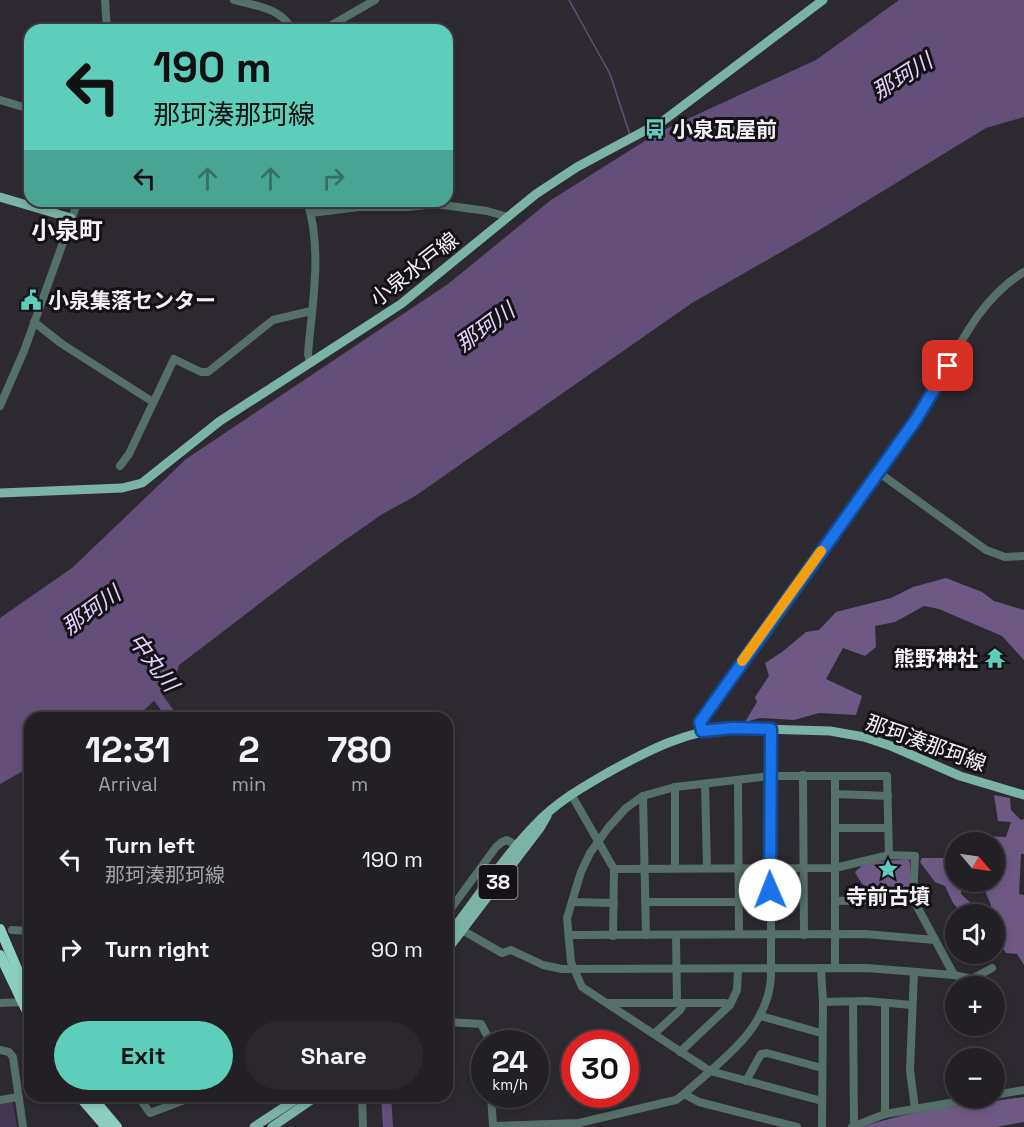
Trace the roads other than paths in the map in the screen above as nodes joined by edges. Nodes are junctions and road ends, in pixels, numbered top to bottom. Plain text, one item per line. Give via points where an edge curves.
1 (105, 0) edge
2 (234, 0) edge
3 (375, 0) edge
4 (823, 0) edge
5 (107, 24) edge
6 (289, 24) edge
7 (333, 24) edge
8 (0, 100) edge
9 (24, 107) edge
10 (0, 197) edge
11 (24, 204) edge
12 (453, 206) edge
13 (34, 207) edge
14 (76, 207) edge
15 (308, 207) edge
16 (359, 207) edge
17 (359, 207) edge
18 (407, 207) edge
19 (310, 213) junction
20 (508, 217) junction
21 (71, 218) junction
22 (1024, 272) edge
23 (311, 311) junction
24 (34, 322) junction
25 (310, 363) junction
26 (153, 402) junction
27 (0, 406) edge
28 (120, 466) dead end
29 (878, 472) junction
30 (0, 493) edge
31 (1024, 555) edge
32 (771, 729) junction
33 (702, 731) junction
34 (803, 775) junction
35 (770, 776) junction
36 (835, 776) junction
37 (738, 780) junction
38 (705, 784) junction
39 (675, 787) junction
40 (571, 794) junction
41 (835, 794) junction
42 (1024, 795) edge
43 (643, 796) junction
44 (888, 796) junction
45 (548, 814) junction
46 (835, 828) junction
47 (888, 828) junction
48 (597, 842) junction
49 (517, 846) junction
50 (889, 855) junction
51 (644, 868) junction
52 (675, 868) junction
53 (707, 868) junction
54 (739, 868) junction
55 (770, 868) junction
56 (804, 868) junction
57 (835, 868) junction
58 (614, 869) junction
59 (914, 899) junction
60 (835, 901) junction
61 (572, 902) junction
62 (645, 902) junction
63 (739, 902) junction
64 (614, 903) junction
65 (453, 906) edge
66 (453, 929) edge
67 (0, 930) edge
68 (12, 930) dead end
69 (462, 930) junction
70 (24, 931) edge
71 (739, 934) junction
72 (771, 934) junction
73 (570, 935) junction
74 (646, 935) junction
75 (675, 935) junction
76 (804, 935) junction
77 (836, 935) junction
78 (614, 936) junction
79 (935, 940) junction
80 (453, 942) edge
81 (0, 955) edge
82 (771, 968) junction
83 (821, 968) junction
84 (835, 968) junction
85 (992, 968) dead end
86 (573, 969) junction
87 (676, 969) junction
88 (738, 969) junction
89 (914, 972) junction
90 (954, 975) junction
91 (24, 993) edge
92 (24, 996) edge
93 (24, 1001) edge
94 (823, 1002) junction
95 (853, 1002) junction
96 (0, 1003) edge
97 (608, 1003) junction
98 (680, 1003) junction
99 (885, 1004) junction
100 (730, 1005) junction
101 (912, 1005) junction
102 (761, 1016) junction
103 (453, 1022) edge
104 (484, 1030) edge
105 (821, 1033) junction
106 (654, 1034) junction
107 (0, 1050) edge
108 (680, 1052) junction
109 (822, 1068) junction
110 (710, 1071) junction
111 (746, 1081) junction
112 (1024, 1090) edge
113 (1005, 1093) edge
114 (684, 1094) junction
115 (19, 1097) junction
116 (0, 1100) edge
117 (822, 1101) junction
118 (84, 1102) edge
119 (96, 1102) edge
120 (142, 1102) edge
121 (179, 1102) edge
122 (292, 1102) edge
123 (308, 1102) edge
124 (362, 1102) edge
125 (945, 1104) edge
126 (492, 1108) edge
127 (915, 1109) junction
128 (885, 1114) junction
129 (853, 1126) edge
130 (23, 1127) edge
131 (106, 1127) edge
132 (117, 1127) edge
133 (254, 1127) edge
134 (272, 1127) edge
135 (363, 1127) edge
136 (796, 1127) edge
137 (822, 1127) edge

1 - 5 street
2 - 6 street via 279,14
3 - 7 street
4 - 20 main road, 小泉水戸線 via 672,114 559,178
8 - 9 street
10 - 11 main road
12 - 20 street
13 - 21 main road
14 - 21 street
15 - 19 street
16 - 19 street
17 - 18 street
19 - 23 street via 315,288
20 - 25 main road, 小泉水戸線 via 401,304
21 - 24 street
22 - 29 street via 989,299 917,418
23 - 25 street
23 - 26 street via 273,320 208,372 174,359
24 - 26 street
24 - 27 street
25 - 30 main road, 小泉水戸線 via 220,421 137,485
26 - 28 street
29 - 31 street via 986,550 1005,557
29 - 33 street via 702,717
32 - 33 main road, 那珂湊那珂線 / 38
32 - 35 street
32 - 42 main road, 那珂湊那珂線 / 38 via 830,731 878,741 960,777
33 - 40 main road, 那珂湊那珂線 / 38 via 654,748
34 - 35 street
34 - 36 street
34 - 56 street
35 - 37 street
35 - 55 street
36 - 41 street
36 - 44 street via 887,776
37 - 38 street
37 - 54 street
38 - 39 street
38 - 53 street
39 - 43 street
39 - 52 street
40 - 45 main road, 那珂湊那珂線 / 38
40 - 48 street
41 - 44 street
41 - 46 street
43 - 48 street via 626,808
43 - 51 street
44 - 47 street
45 - 49 main road, 那珂湊那珂線 / 38
45 - 69 main road, 那珂湊那珂線 / 38
46 - 47 street
46 - 57 street
47 - 50 street
48 - 58 street
48 - 61 street
49 - 65 street via 507,840 502,842
49 - 66 main road, 那珂湊那珂線 / 38
50 - 57 street
50 - 59 street via 915,856
51 - 52 street
51 - 58 street
51 - 62 street
52 - 53 street
53 - 54 street
54 - 55 street
54 - 63 street
55 - 56 street
55 - 72 street
56 - 57 street
56 - 76 street
57 - 60 street
58 - 64 street
59 - 60 street
59 - 79 street
60 - 77 street
61 - 64 street
61 - 73 street via 567,918
62 - 63 street
62 - 74 street
63 - 71 street
64 - 78 street
67 - 91 highway
68 - 70 street
69 - 80 main road, 那珂湊那珂線 / 38
69 - 86 street via 502,953 512,950 543,965
71 - 72 street
71 - 75 street
72 - 76 street
72 - 82 street
73 - 78 street
73 - 86 street
74 - 75 street
74 - 78 street
75 - 87 street
76 - 77 street
77 - 79 street
77 - 84 street
79 - 90 street
81 - 92 highway
82 - 83 street
82 - 88 street
82 - 102 street via 770,990
83 - 84 street
83 - 94 street
84 - 89 street
85 - 90 street via 972,979
86 - 87 street
86 - 97 street via 582,987
87 - 88 street
87 - 98 street
88 - 100 street
89 - 90 street
89 - 101 street
93 - 96 street
94 - 95 street
94 - 105 street
95 - 99 street
95 - 129 street
97 - 98 street
97 - 106 street
98 - 100 street
98 - 106 street via 680,1010
99 - 101 street
99 - 128 street
100 - 108 street
101 - 127 street via 910,1070
102 - 105 street
102 - 110 street
103 - 104 street via 481,1024
105 - 109 street
106 - 108 street
107 - 115 street via 13,1057
108 - 110 street
109 - 111 street via 761,1054
109 - 117 street
110 - 111 street
110 - 114 street
111 - 117 street
112 - 113 street
114 - 126 street via 676,1100 579,1123 493,1126
114 - 136 street via 699,1102
115 - 116 street
115 - 130 street
117 - 137 street
118 - 131 highway
119 - 132 highway
120 - 121 street via 150,1113
122 - 133 main road
123 - 134 main road
124 - 135 street
125 - 127 street
127 - 128 street
128 - 129 street

